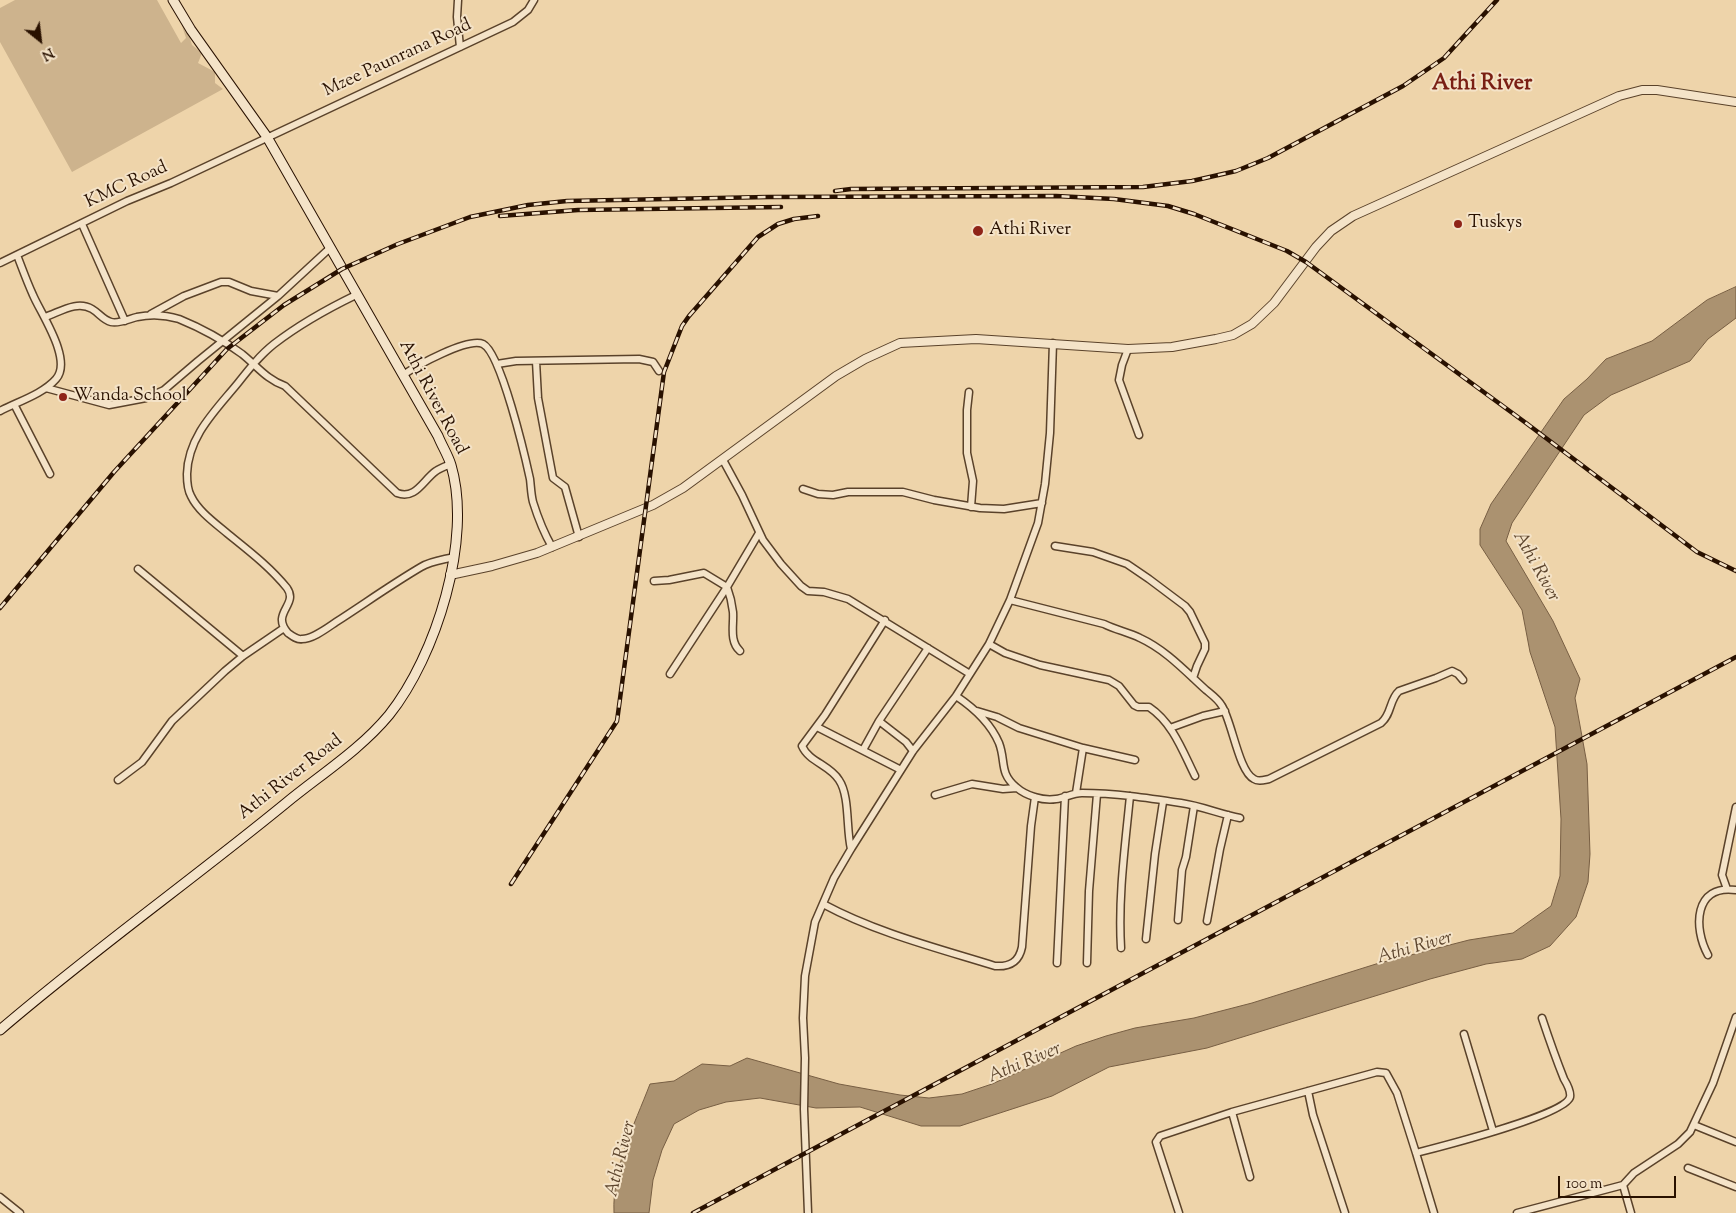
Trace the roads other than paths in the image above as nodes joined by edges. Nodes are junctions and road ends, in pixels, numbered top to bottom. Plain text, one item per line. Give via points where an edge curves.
1 (173, 0) edge
2 (458, 0) edge
3 (534, 0) edge
4 (460, 47) junction
5 (1736, 102) edge
6 (267, 136) junction
7 (82, 224) junction
8 (330, 248) junction
9 (17, 255) junction
10 (0, 263) edge
11 (356, 295) junction
12 (278, 296) junction
13 (149, 315) junction
14 (45, 317) junction
15 (125, 321) junction
16 (222, 341) junction
17 (1053, 343) junction
18 (1128, 349) junction
19 (536, 361) junction
20 (254, 363) junction
21 (497, 364) junction
22 (659, 371) dead end
23 (403, 375) junction
24 (46, 388) junction
25 (969, 392) dead end
26 (15, 406) junction
27 (0, 411) edge
28 (1139, 434) dead end
29 (723, 460) junction
30 (451, 464) junction
31 (50, 474) dead end
32 (803, 489) dead end
33 (1042, 503) junction
34 (971, 507) junction
35 (759, 533) junction
36 (580, 537) junction
37 (1055, 546) dead end
38 (552, 548) junction
39 (454, 557) junction
40 (138, 569) dead end
41 (450, 575) junction
42 (654, 581) dead end
43 (728, 587) junction
44 (1010, 600) junction
45 (884, 620) junction
46 (284, 628) junction
47 (989, 644) junction
48 (928, 648) junction
49 (740, 651) dead end
50 (243, 656) junction
51 (670, 674) dead end
52 (970, 674) junction
53 (1193, 678) junction
54 (1462, 680) dead end
55 (956, 696) junction
56 (1225, 711) junction
57 (977, 712) junction
58 (879, 721) junction
59 (817, 727) junction
60 (1170, 728) junction
61 (1083, 748) junction
62 (863, 750) junction
63 (914, 751) junction
64 (1135, 760) dead end
65 (901, 770) junction
66 (1195, 776) dead end
67 (118, 780) dead end
68 (1017, 788) junction
69 (1076, 793) junction
70 (1097, 794) junction
71 (935, 795) dead end
72 (1065, 796) junction
73 (1130, 796) junction
74 (1035, 797) junction
75 (1163, 802) junction
76 (1194, 806) junction
77 (1736, 807) edge
78 (1228, 816) junction
79 (1240, 818) dead end
80 (851, 849) junction
81 (1726, 889) junction
82 (1736, 890) edge
83 (823, 904) junction
84 (1178, 920) dead end
85 (1207, 920) dead end
86 (1146, 939) dead end
87 (1121, 948) dead end
88 (1708, 955) dead end
89 (1057, 963) dead end
90 (1087, 963) dead end
91 (1736, 1017) edge
92 (1542, 1018) dead end
93 (0, 1030) edge
94 (1464, 1034) dead end
95 (1308, 1090) junction
96 (1232, 1112) junction
97 (1694, 1125) junction
98 (1493, 1131) junction
99 (1736, 1142) edge
100 (1416, 1153) junction
101 (1688, 1168) dead end
102 (1250, 1177) dead end
103 (1623, 1185) junction
104 (1736, 1187) edge
105 (0, 1197) edge
106 (20, 1213) edge
107 (808, 1213) edge
108 (1179, 1213) edge
109 (1345, 1213) edge
110 (1434, 1213) edge
111 (1517, 1213) edge
112 (1631, 1213) edge

1 - 6 main road, Athi River Road
2 - 4 street
3 - 4 street, Mzee Paunrana Road via 528,10 513,22
4 - 6 street, Mzee Paunrana Road
5 - 18 street via 1658,90 1619,96 1340,224 1316,247 1274,303 1243,330 1216,340
6 - 7 street, KMC Road
6 - 8 main road, Athi River Road
7 - 9 street, KMC Road
7 - 15 street
8 - 11 main road, Athi River Road
8 - 12 street
9 - 10 street, KMC Road
9 - 14 street
11 - 20 street via 304,323
11 - 23 main road, Athi River Road
12 - 13 street via 221,282 184,296
12 - 16 street
13 - 15 street
13 - 16 street via 176,318
14 - 15 street via 82,305 112,322
14 - 24 street via 62,365 57,378
16 - 20 street
16 - 24 street via 164,390 146,398 109,405
17 - 18 street
17 - 29 street via 976,339 900,343 836,376
17 - 33 street via 1050,433
18 - 28 street via 1119,380
19 - 21 street
19 - 22 street via 639,359 653,362
19 - 36 street via 538,398 553,478 566,487
20 - 30 street via 270,380 285,386 397,492 403,495 414,492 434,472
20 - 46 street via 197,435 188,459 187,482 197,505 283,582 290,592 290,602 281,619
21 - 23 street via 487,347 476,342 421,363
21 - 38 street via 526,464 532,499
23 - 30 main road, Athi River Road
24 - 26 street
25 - 34 street via 967,453 973,481
26 - 27 street
26 - 31 street
29 - 35 street
29 - 36 street via 653,506
30 - 39 main road, Athi River Road via 456,488
32 - 34 street via 833,495 903,492
33 - 34 street via 1004,509
33 - 44 street via 1038,524
35 - 43 street
35 - 45 street via 781,564 805,589 848,599
36 - 38 street
37 - 53 street via 1093,552 1127,564 1185,606 1205,649
38 - 41 street
39 - 41 main road, Athi River Road
39 - 46 street via 422,566 303,640 293,637
40 - 50 street
41 - 93 main road, Athi River Road via 436,628 419,668 400,700 372,733
42 - 43 street via 704,573
43 - 49 street via 734,646
43 - 51 street
44 - 47 street
44 - 53 street via 1128,632 1164,652
45 - 48 street
45 - 59 street
46 - 50 street
47 - 52 street
47 - 60 street via 1040,665 1109,680 1134,705 1152,709
48 - 52 street
48 - 58 street
50 - 67 street via 172,721 142,762
52 - 55 street
53 - 56 street via 1215,697
54 - 56 street via 1452,671 1399,691 1394,695 1388,716 1381,723 1263,780 1254,780 1244,768
55 - 57 street
55 - 63 street
56 - 60 street
57 - 61 street
57 - 68 street via 993,731 1007,778
58 - 62 street
58 - 63 street
59 - 62 street
59 - 80 street via 802,746 840,781
60 - 66 street
61 - 64 street
61 - 69 street
62 - 65 street
63 - 65 street
65 - 80 street
68 - 71 street via 972,784
68 - 74 street
69 - 70 street
69 - 72 street
70 - 73 street
70 - 90 street
72 - 74 street via 1051,800
72 - 89 street
73 - 75 street
73 - 87 street via 1121,893
74 - 83 street via 1022,946 1011,965 995,966 903,937 854,920
75 - 76 street
75 - 86 street
76 - 78 street
76 - 84 street via 1182,870
77 - 81 street via 1722,870
78 - 79 street
78 - 85 street
80 - 83 street
81 - 82 street
81 - 88 street via 1710,895 1702,908 1698,925
83 - 107 street via 815,922 805,976 804,1109
91 - 97 street
92 - 98 street via 1570,1099 1547,1114
94 - 98 street
95 - 96 street
95 - 100 street via 1377,1072 1386,1073 1397,1093
95 - 109 street
96 - 102 street
96 - 108 street via 1165,1133 1157,1139
97 - 99 street
97 - 103 street via 1678,1144 1634,1173
98 - 100 street
100 - 110 street
101 - 104 street
103 - 111 street
103 - 112 street
105 - 106 street

